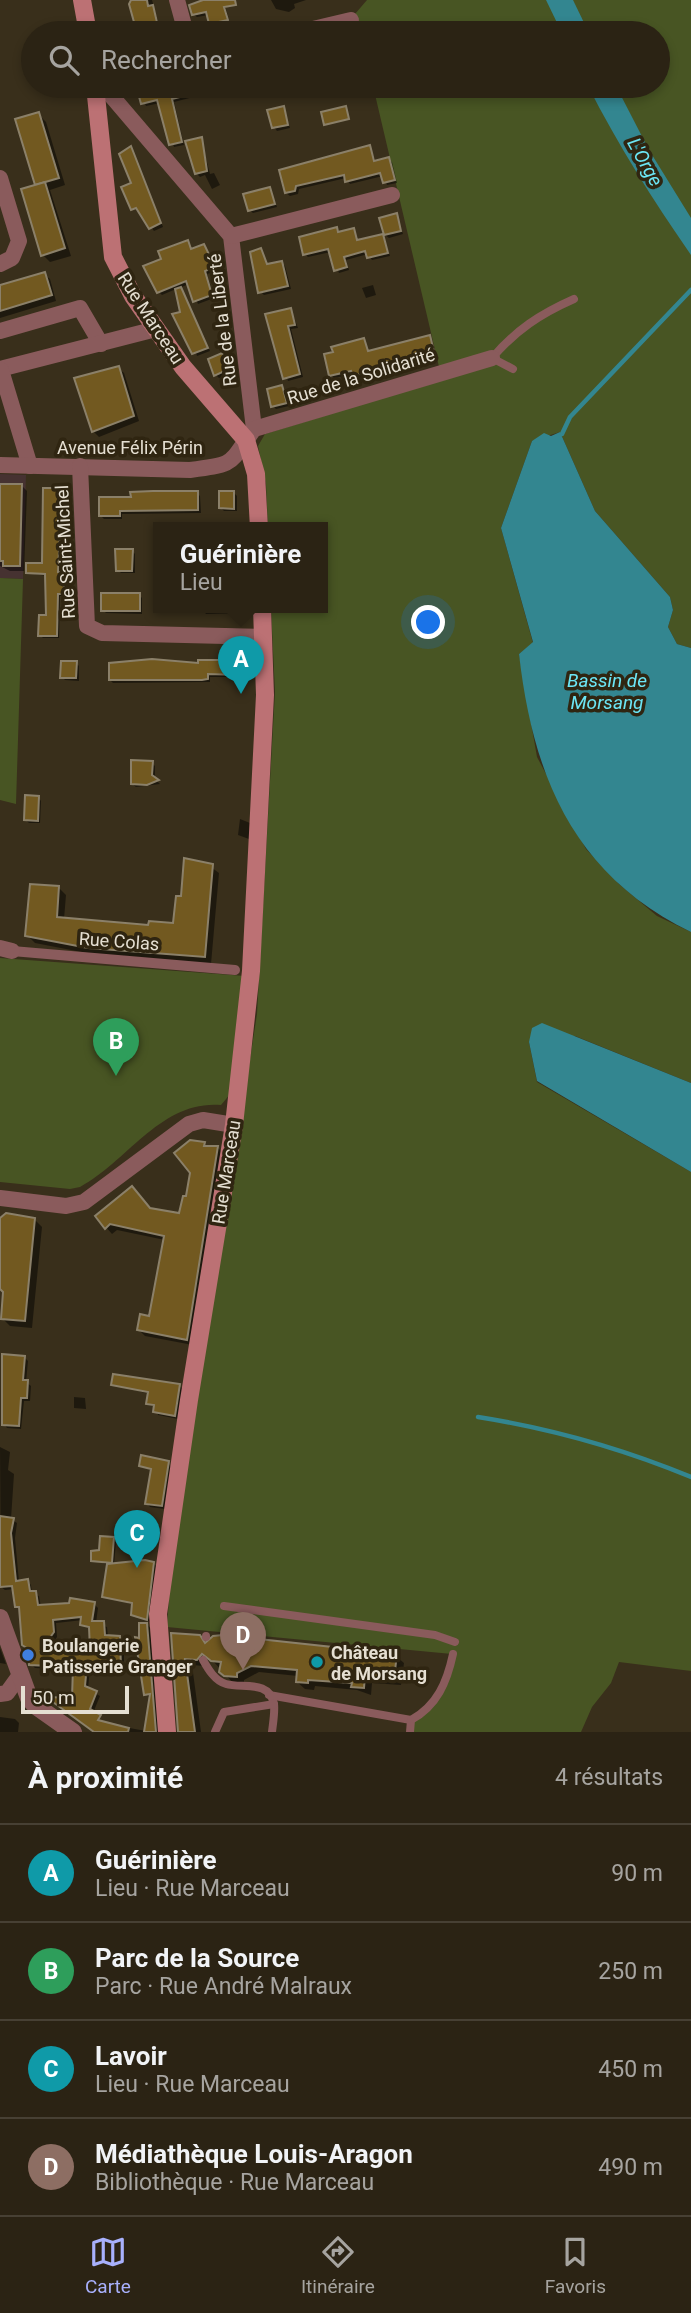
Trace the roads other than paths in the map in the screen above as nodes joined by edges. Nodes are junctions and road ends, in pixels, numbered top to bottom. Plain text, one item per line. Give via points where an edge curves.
1 (82, 0) edge
2 (177, 0) edge
3 (351, 20) dead end
4 (86, 21) edge
5 (183, 21) edge
6 (347, 21) edge
7 (96, 98) edge
8 (113, 98) edge
9 (0, 178) edge
10 (392, 195) dead end
11 (230, 236) junction
12 (0, 264) edge
13 (574, 299) dead end
14 (156, 329) junction
15 (0, 331) edge
16 (101, 344) junction
17 (492, 358) junction
18 (513, 369) dead end
19 (0, 370) edge
20 (250, 434) junction
21 (0, 465) edge
22 (30, 466) junction
23 (80, 466) junction
24 (259, 522) edge
25 (262, 613) edge
26 (262, 637) junction
27 (6, 950) edge
28 (235, 970) dead end
29 (234, 1125) junction
30 (0, 1198) edge
31 (224, 1606) dead end
32 (0, 1619) edge
33 (455, 1642) dead end
34 (453, 1654) dead end
35 (204, 1660) dead end
36 (20, 1675) junction
37 (0, 1694) edge
38 (272, 1699) junction
39 (411, 1720) junction
40 (73, 1732) edge
41 (167, 1732) edge
42 (215, 1732) edge
43 (272, 1732) edge
44 (410, 1732) edge

1 - 4 main road
2 - 5 street
3 - 6 street
7 - 14 main road, Rue Marceau via 113,257
8 - 11 street, Rue de la Liberté
9 - 12 street via 19,241 12,258
10 - 11 street
11 - 20 street, Rue de la Liberté
13 - 17 lane via 514,333
14 - 16 street
14 - 20 main road, Rue Marceau via 195,383
15 - 16 street via 80,308
16 - 19 street
17 - 18 lane
17 - 20 street, Rue de la Solidarité
19 - 22 street
20 - 23 street, Avenue Félix Périn via 235,459 217,467
20 - 24 main road, Rue Marceau
21 - 22 street, Avenue Félix Périn
22 - 23 street, Avenue Félix Périn
23 - 26 street, Rue Saint-Michel via 87,626 103,633
25 - 26 main road, Rue Marceau
26 - 29 main road, Rue Marceau via 265,695 259,852
27 - 28 street, Rue Colas
29 - 30 street via 203,1120 189,1124 76,1205
29 - 41 main road, Rue Marceau via 158,1614
31 - 33 lane via 435,1635
32 - 36 street
34 - 39 lane via 436,1699 425,1713
35 - 38 lane via 210,1673 226,1684 251,1684
36 - 37 street via 7,1693
36 - 40 street via 36,1706
38 - 39 lane
38 - 42 lane via 224,1712
38 - 43 lane
39 - 44 lane

